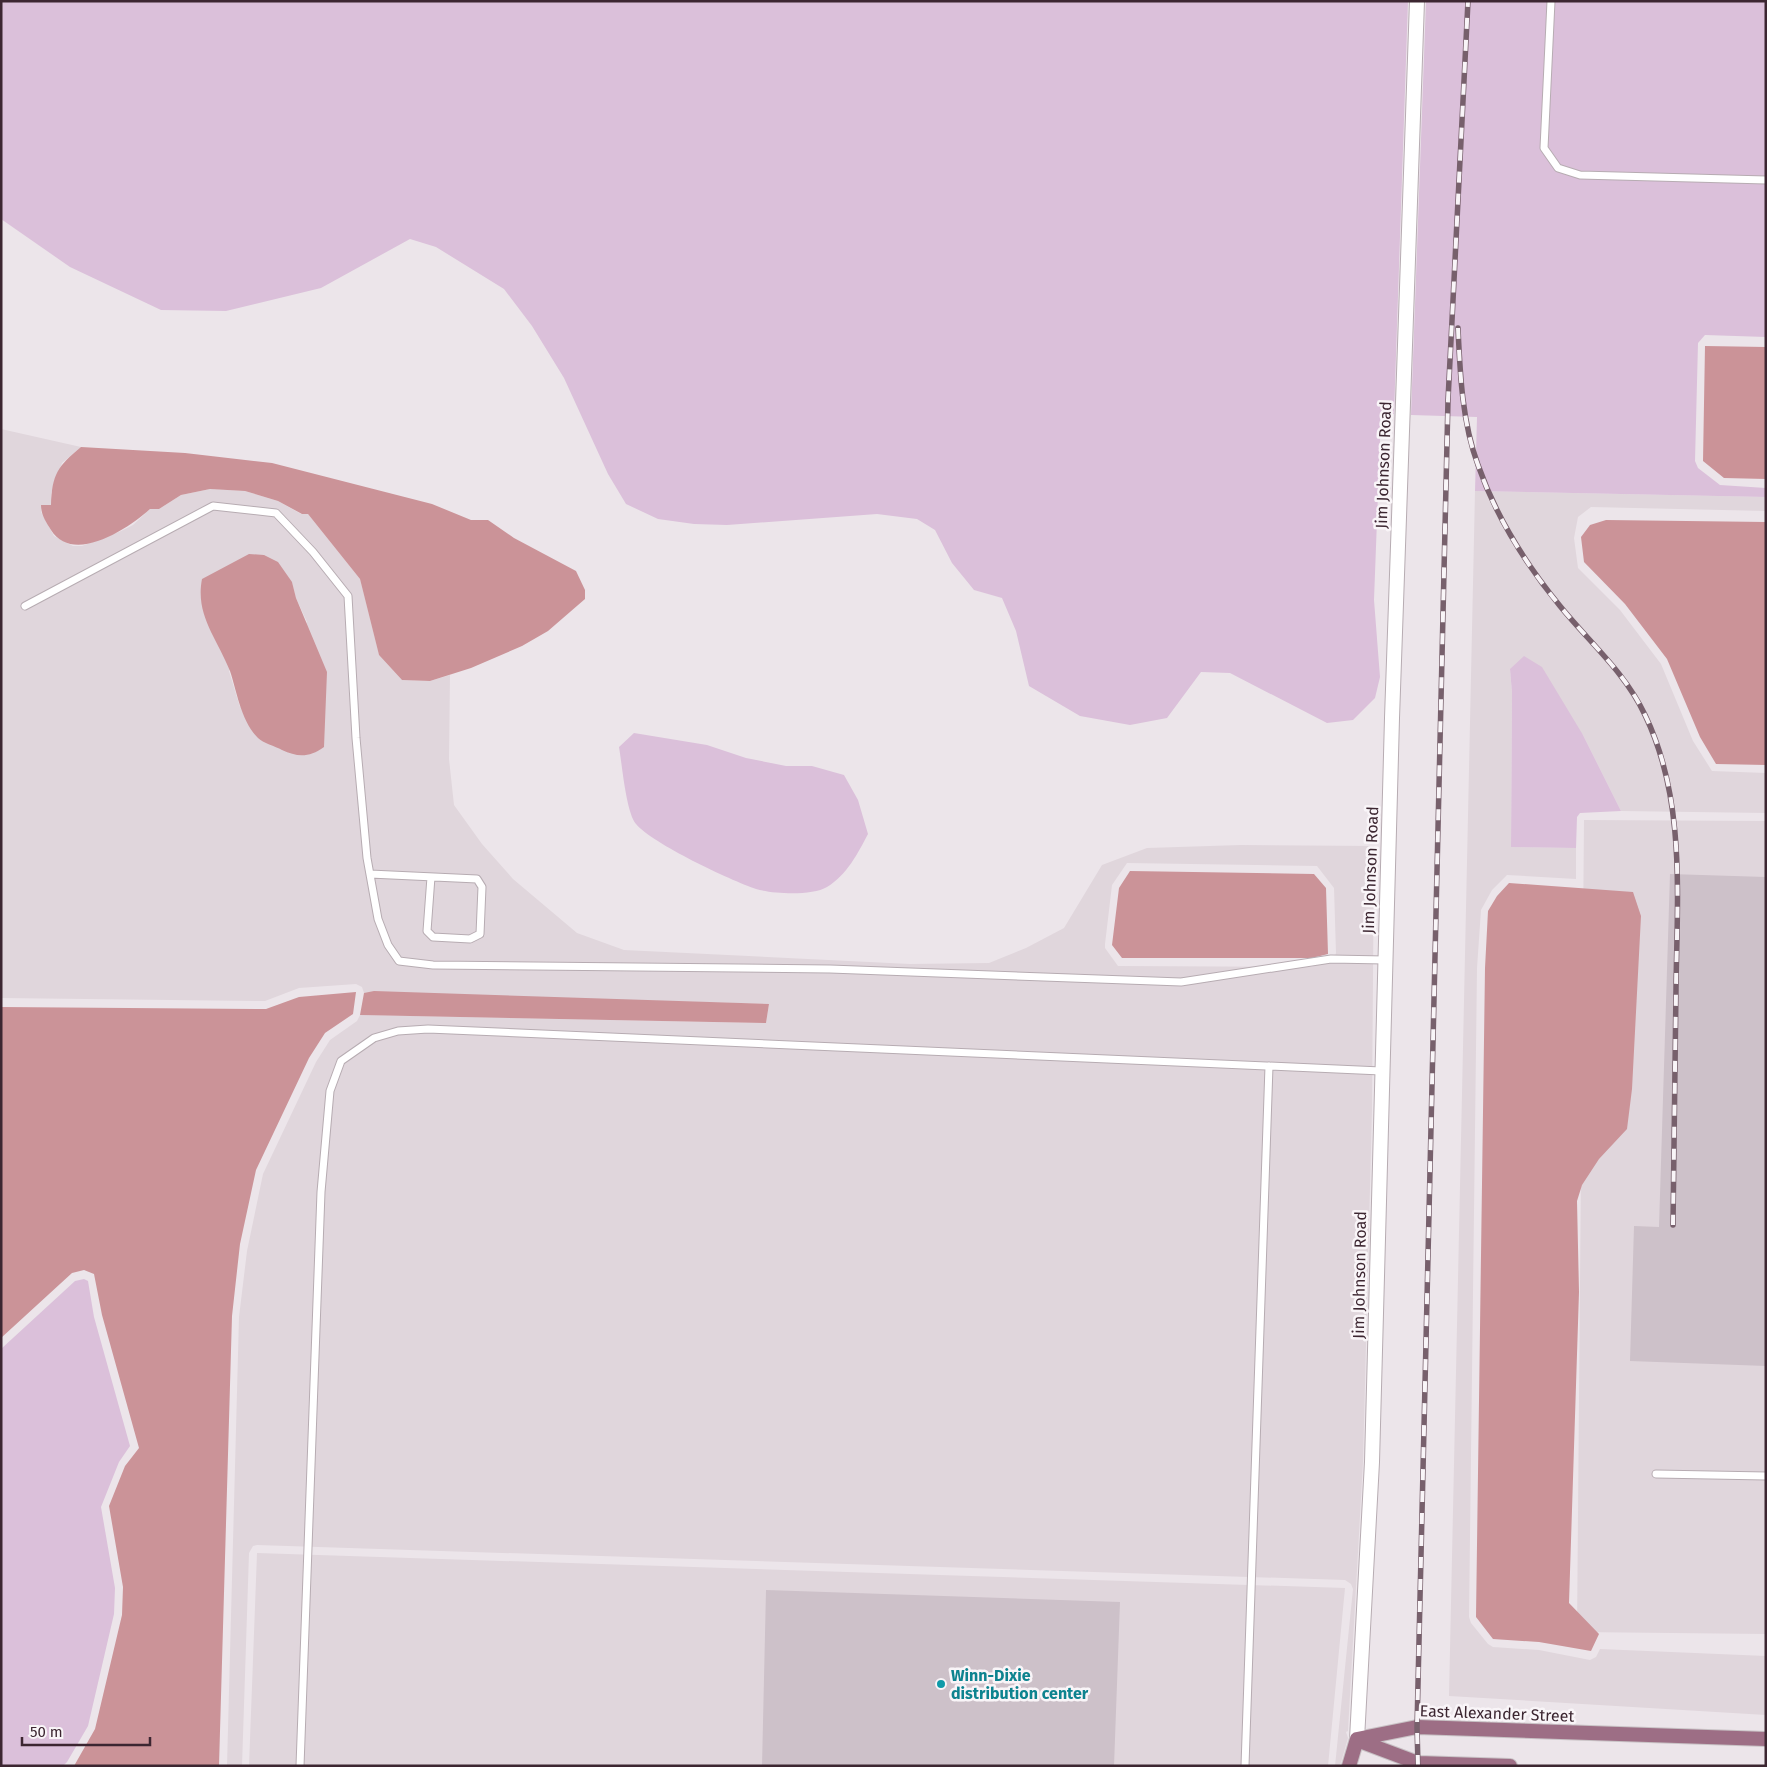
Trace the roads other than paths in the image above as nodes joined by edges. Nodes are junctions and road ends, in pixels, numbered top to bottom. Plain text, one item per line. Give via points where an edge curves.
1 (1417, 1) edge
2 (1551, 1) edge
3 (1766, 180) edge
4 (25, 606) dead end
5 (370, 874) junction
6 (431, 877) junction
7 (1385, 960) junction
8 (1269, 1066) junction
9 (1381, 1071) junction
10 (1656, 1474) dead end
11 (1766, 1476) edge
12 (1357, 1739) junction
13 (1766, 1739) edge
14 (300, 1766) edge
15 (1245, 1766) edge
16 (1349, 1766) edge
17 (1361, 1766) edge
18 (1510, 1766) edge

1 - 7 street, Jim Johnson Road
2 - 3 lane via 1544,148 1558,168 1580,175
4 - 5 lane via 213,506 276,513 314,552 348,596 356,738
5 - 6 lane
5 - 7 lane via 378,919 388,945 399,961 433,965 830,968 1181,982 1331,959
6 - 6 lane via 477,879 482,886 480,934 470,939 433,937 427,931
7 - 9 street, Jim Johnson Road
8 - 9 lane
8 - 14 lane via 428,1029 374,1038 341,1061 330,1091 321,1192
8 - 15 lane
9 - 12 street, Jim Johnson Road via 1372,1462
10 - 11 lane
12 - 13 main road, East Alexander Street via 1417,1727
12 - 16 main road, Jim Johnson Road
12 - 17 main road, Jim Johnson Road
12 - 18 main road via 1418,1763

